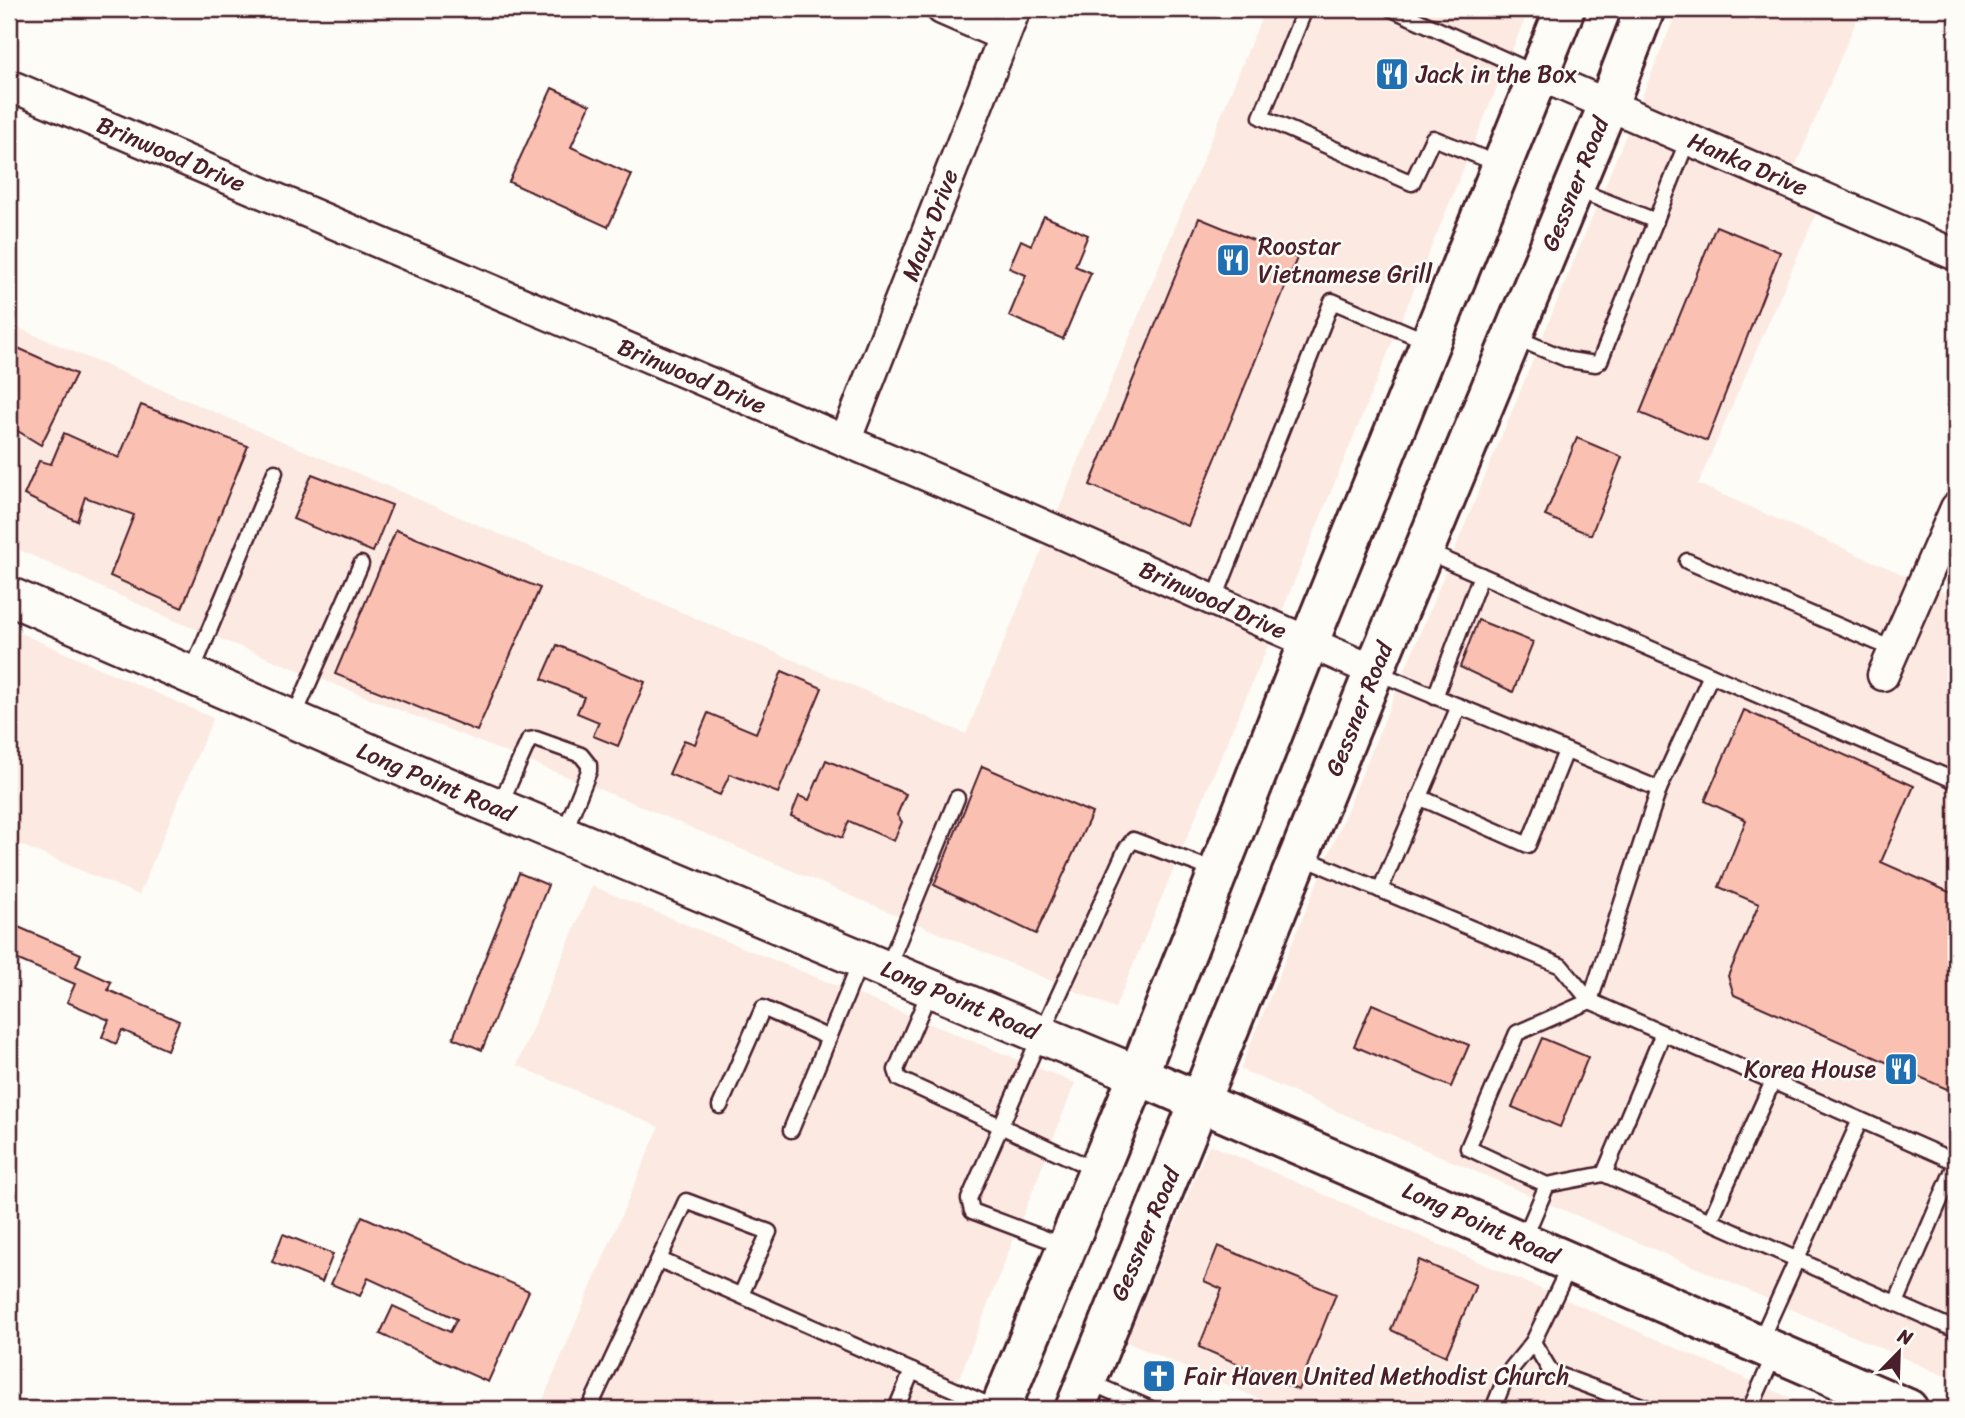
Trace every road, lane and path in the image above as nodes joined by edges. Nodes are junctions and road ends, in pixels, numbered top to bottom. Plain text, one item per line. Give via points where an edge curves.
1 (942, 9) edge
2 (1305, 9) edge
3 (1392, 9) edge
4 (1565, 9) edge
5 (1645, 9) edge
6 (1010, 22) edge
7 (1539, 75) junction
8 (9, 85) edge
9 (1608, 105) junction
10 (1688, 139) junction
11 (1502, 165) junction
12 (1573, 189) junction
13 (1656, 221) junction
14 (1956, 255) edge
15 (1512, 336) junction
16 (1430, 343) junction
17 (845, 441) junction
18 (275, 472) dead end
19 (1956, 508) edge
20 (1424, 550) junction
21 (1687, 561) dead end
22 (361, 564) dead end
23 (1481, 575) junction
24 (9, 596) edge
25 (1214, 601) junction
26 (1309, 642) junction
27 (1889, 663) joint
28 (1374, 671) junction
29 (190, 675) junction
30 (1711, 675) junction
31 (1435, 696) junction
32 (1459, 706) junction
33 (293, 720) junction
34 (1566, 751) junction
35 (1956, 781) edge
36 (1659, 789) junction
37 (1419, 797) junction
38 (957, 798) dead end
39 (499, 808) junction
40 (563, 835) junction
41 (1299, 856) junction
42 (1218, 872) junction
43 (1380, 890) junction
44 (874, 965) junction
45 (931, 989) junction
46 (1590, 1000) junction
47 (1663, 1033) junction
48 (1041, 1034) junction
49 (829, 1038) junction
50 (1138, 1075) junction
51 (1773, 1081) junction
52 (1201, 1101) junction
53 (720, 1106) dead end
54 (1860, 1120) junction
55 (1001, 1126) junction
56 (791, 1130) dead end
57 (1956, 1162) edge
58 (1098, 1171) junction
59 (1604, 1174) junction
60 (1547, 1185) junction
61 (1710, 1221) junction
62 (1523, 1241) junction
63 (1066, 1247) junction
64 (1797, 1259) junction
65 (660, 1260) junction
66 (1571, 1262) junction
67 (741, 1295) junction
68 (1896, 1303) junction
69 (1956, 1330) edge
70 (1533, 1342) junction
71 (1767, 1348) junction
72 (912, 1371) junction
73 (1081, 1395) edge
74 (589, 1409) edge
75 (896, 1409) edge
76 (999, 1409) edge
77 (1151, 1409) edge
78 (1493, 1409) edge
79 (1650, 1409) edge
80 (1750, 1409) edge
81 (1908, 1409) edge

1 - 6 street
2 - 11 lane via 1261,117 1412,183 1433,138
3 - 7 lane
4 - 7 main road
5 - 9 main road, Gessner Road
6 - 17 street, Maux Drive
7 - 9 street, Hanka Drive
7 - 11 main road
8 - 17 street, Brinwood Drive
9 - 10 street, Hanka Drive
9 - 12 main road, Gessner Road
10 - 13 lane
10 - 14 street, Hanka Drive
11 - 16 main road
12 - 13 lane
12 - 15 main road, Gessner Road
13 - 15 lane via 1600,361 1569,360
15 - 20 main road, Gessner Road
16 - 25 lane via 1332,301
16 - 26 main road
17 - 25 street, Brinwood Drive
18 - 29 lane
19 - 27 street
20 - 23 lane
20 - 28 main road, Gessner Road
21 - 27 lane
22 - 33 lane
23 - 30 lane
23 - 31 lane
24 - 29 street, Long Point Road
25 - 26 street, Brinwood Drive
26 - 28 street, Brinwood Drive
26 - 42 main road
28 - 31 lane
28 - 41 main road, Gessner Road
29 - 33 street, Long Point Road
30 - 35 lane
30 - 36 lane
31 - 32 lane
32 - 34 lane
32 - 37 lane
33 - 39 street, Long Point Road
34 - 36 lane
34 - 37 lane via 1528,845
36 - 46 lane
37 - 43 lane
38 - 44 lane
39 - 40 street, Long Point Road
39 - 40 lane via 529,740 581,755 589,771
40 - 44 street, Long Point Road
41 - 43 lane
41 - 52 main road, Gessner Road
42 - 48 lane via 1133,840
42 - 50 main road
43 - 46 lane via 1561,966
44 - 45 street, Long Point Road
44 - 49 lane
45 - 48 street, Long Point Road
45 - 55 lane via 896,1070 900,1079
46 - 47 lane
46 - 60 lane via 1517,1033 1468,1148
47 - 51 lane
47 - 59 lane
48 - 50 street, Long Point Road
48 - 55 lane
49 - 53 lane via 763,1008
49 - 56 lane
50 - 52 main road, Long Point Road
50 - 58 main road
51 - 54 lane
51 - 61 lane
52 - 62 main road, Long Point Road
52 - 73 main road, Gessner Road
54 - 57 lane
54 - 64 lane
55 - 58 lane
55 - 63 lane via 969,1199 972,1211
57 - 68 lane
58 - 63 main road
59 - 60 lane
59 - 61 lane
60 - 62 lane
61 - 64 lane
62 - 66 main road, Long Point Road
63 - 76 main road
64 - 68 lane
64 - 71 lane
65 - 67 lane
65 - 67 lane via 686,1201 769,1232
65 - 74 lane
66 - 70 lane
66 - 71 main road, Long Point Road
67 - 72 lane
68 - 69 lane
70 - 78 lane via 1507,1374
70 - 79 lane via 1551,1372
71 - 80 lane
71 - 81 main road, Long Point Road
72 - 75 lane
72 - 76 lane
73 - 77 lane

